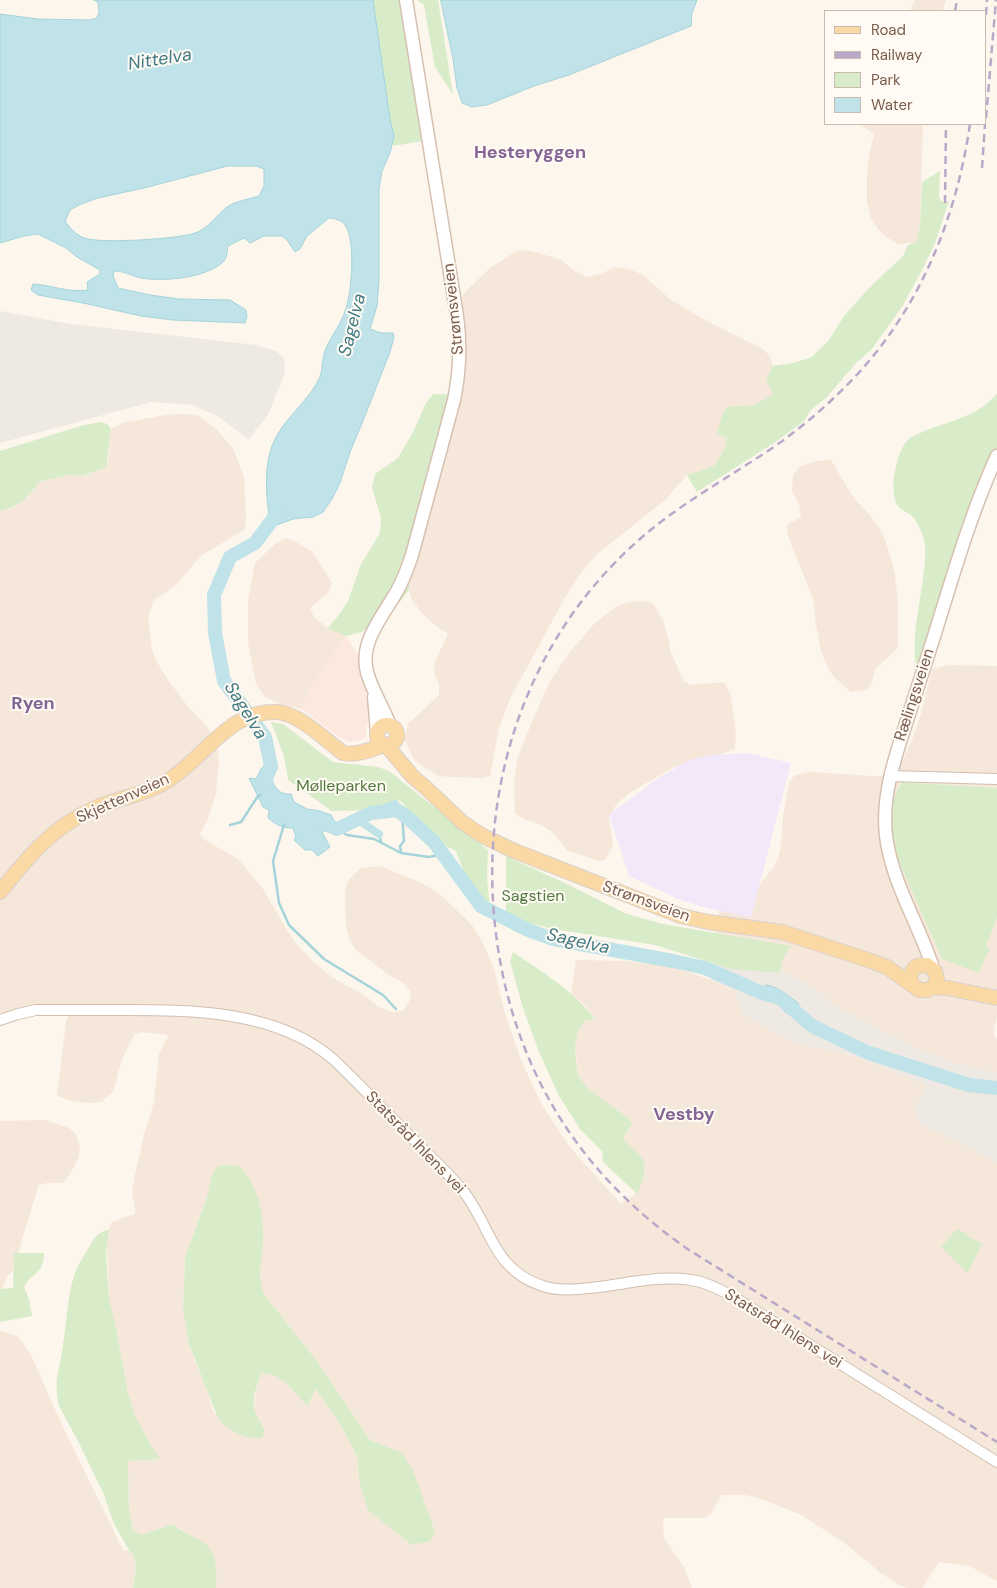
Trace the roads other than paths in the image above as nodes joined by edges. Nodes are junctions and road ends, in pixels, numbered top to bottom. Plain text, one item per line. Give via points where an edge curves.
1 (406, 1) edge
2 (997, 456) edge
3 (373, 690) junction
4 (390, 726) joint
5 (384, 739) junction
6 (890, 776) junction
7 (997, 779) edge
8 (0, 892) edge
9 (920, 936) junction
10 (887, 967) junction
11 (916, 967) junction
12 (935, 970) junction
13 (912, 984) junction
14 (933, 987) junction
15 (997, 990) edge
16 (997, 998) edge
17 (0, 1020) edge
18 (997, 1462) edge

1 - 3 main road, Strømsveien via 457,316 460,367 451,412 409,564 368,644 366,666
2 - 6 main road, Rælingsveien via 969,527
3 - 4 main road, Strømsveien
3 - 5 main road, Strømsveien
4 - 5 main road, Skjettenveien via 382,727
5 - 8 main road, Skjettenveien via 334,746 290,714 256,715 233,725 167,781 92,810 53,834 32,853
5 - 10 main road, Strømsveien via 413,777 462,822 489,840 650,905 698,920 782,932
6 - 7 street
6 - 9 main road, Rælingsveien via 885,816 888,847 896,878
9 - 11 main road, Rælingsveien
9 - 12 main road, Rælingsveien
10 - 11 main road, Strømsveien
10 - 13 main road, Strømsveien
11 - 12 main road via 924,964
11 - 13 main road via 910,976
12 - 14 main road via 937,980
12 - 15 main road via 954,980
13 - 14 main road via 922,991
14 - 16 main road
17 - 18 street, Statsråd Ihlens vei via 36,1010 179,1011 240,1019 295,1035 334,1060 446,1172 471,1202 500,1255 522,1277 561,1290 669,1279 710,1285

